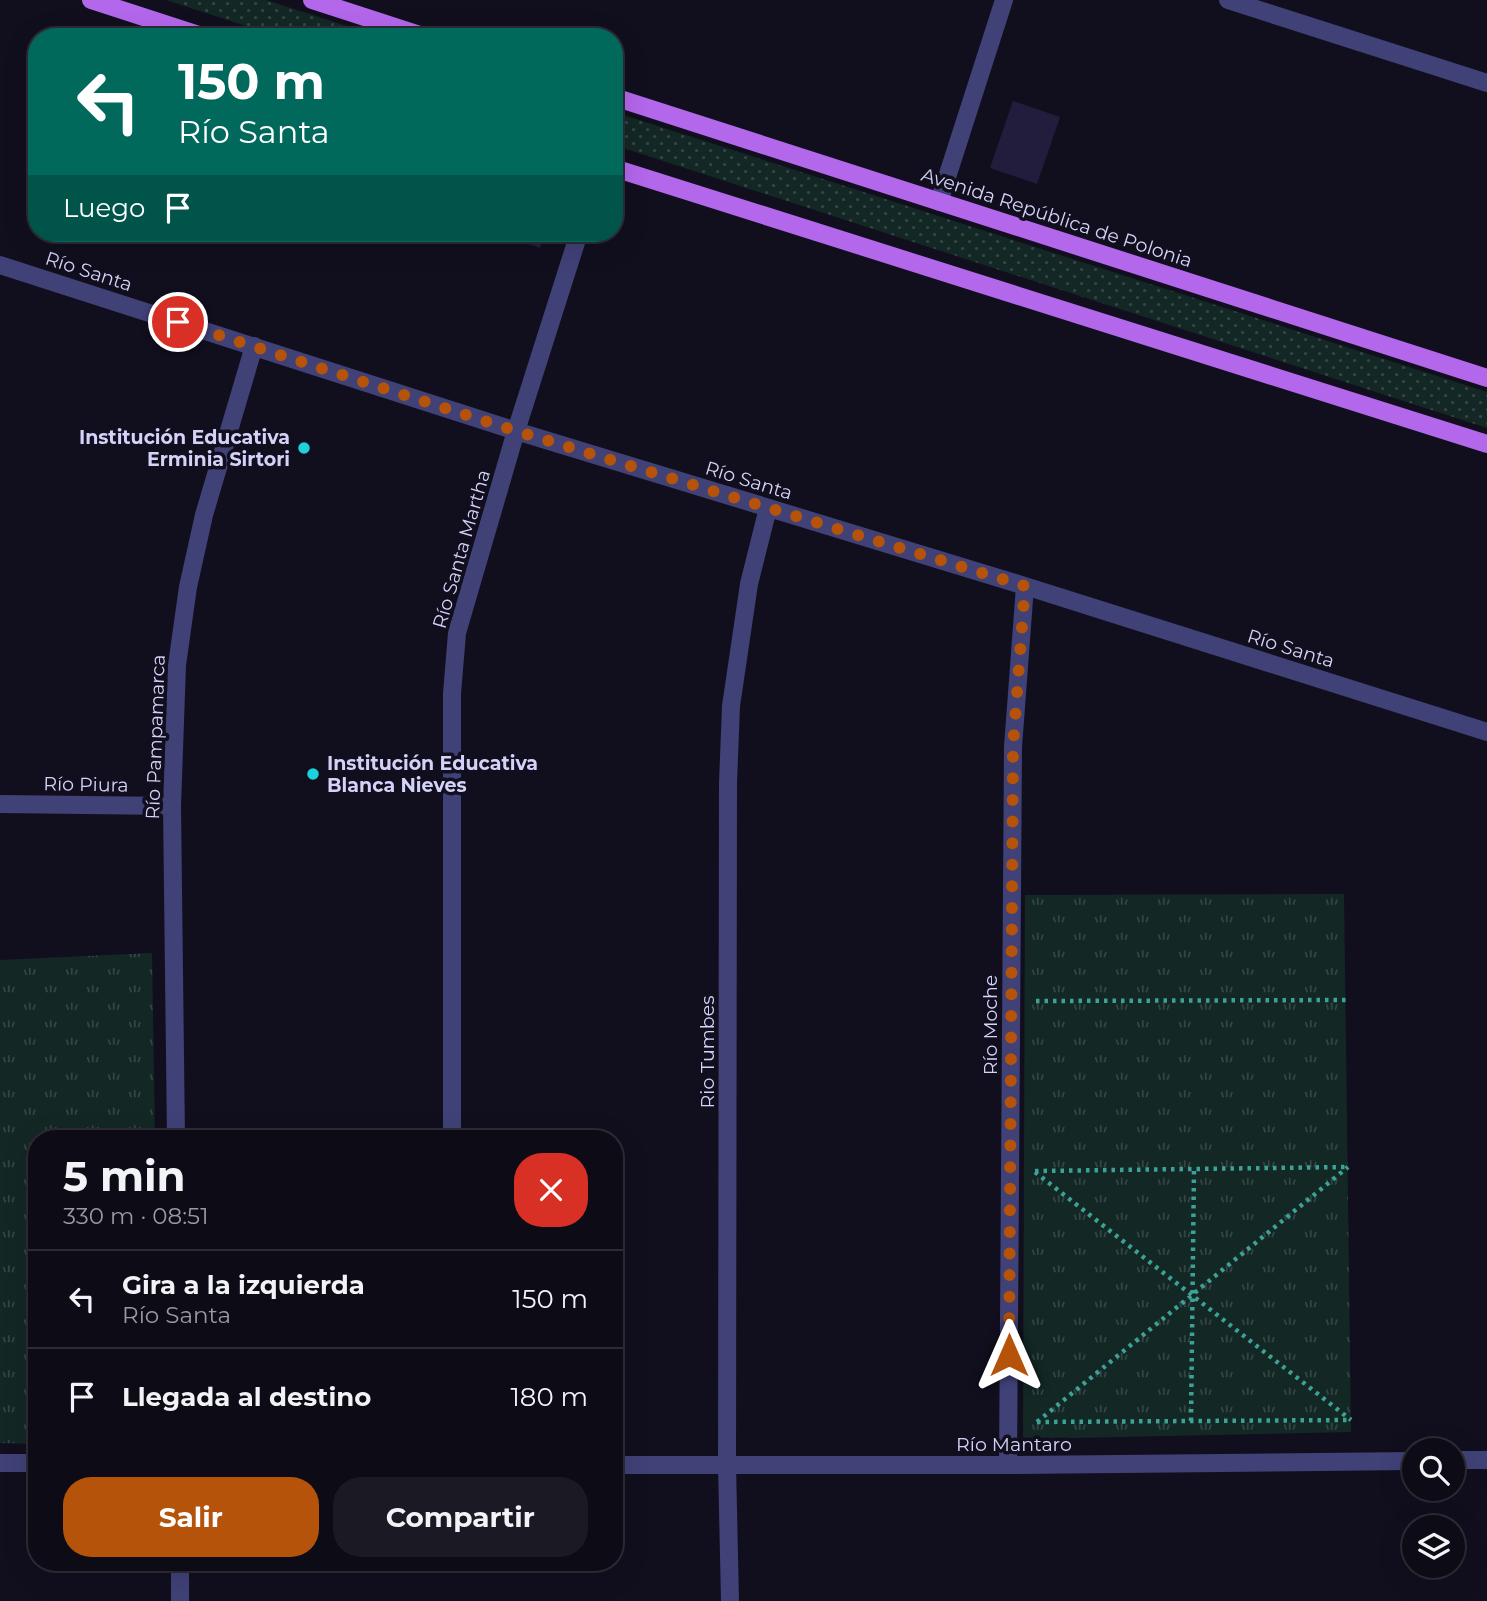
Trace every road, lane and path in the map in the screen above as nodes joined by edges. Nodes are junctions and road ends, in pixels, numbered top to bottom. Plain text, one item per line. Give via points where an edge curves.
1 (91, 0) edge
2 (312, 0) edge
3 (1004, 0) edge
4 (1233, 1) edge
5 (177, 28) edge
6 (398, 28) edge
7 (1487, 83) edge
8 (623, 100) edge
9 (623, 171) edge
10 (939, 202) junction
11 (576, 242) edge
12 (0, 265) edge
13 (254, 346) junction
14 (1487, 378) edge
15 (516, 431) junction
16 (1487, 444) edge
17 (768, 508) junction
18 (1025, 586) junction
19 (1487, 732) edge
20 (0, 803) edge
21 (172, 806) junction
22 (1346, 1000) dead end
23 (1035, 1001) dead end
24 (176, 1130) edge
25 (452, 1130) edge
26 (1194, 1169) junction
27 (1192, 1295) junction
28 (1191, 1421) junction
29 (1465, 1460) edge
30 (1487, 1460) edge
31 (1402, 1461) edge
32 (0, 1463) edge
33 (28, 1463) edge
34 (727, 1464) junction
35 (623, 1465) edge
36 (1008, 1465) junction
37 (180, 1571) edge
38 (180, 1601) edge
39 (730, 1601) edge

1 - 5 main road
2 - 6 main road
3 - 10 street
4 - 7 street
8 - 10 main road, Avenida República de Polonia
9 - 16 main road
10 - 14 main road, Avenida República de Polonia
11 - 15 street, Río Santa Martha
12 - 13 street, Río Santa
13 - 15 street, Río Santa
13 - 21 street, Río Pampamarca via 204,515 188,587 177,665
15 - 17 street, Río Santa
15 - 25 street, Río Santa Martha via 457,632 452,694
17 - 18 street, Río Santa
17 - 34 street, Rio Tumbes via 749,584 731,706
18 - 19 street, Río Santa
18 - 36 street, Río Moche via 1013,747
20 - 21 street, Río Piura
21 - 24 street, Río Pampamarca
22 - 23 path
26 - 27 path
26 - 27 path via 1348,1167
26 - 27 path via 1034,1171
27 - 28 path
27 - 28 path via 1037,1422
27 - 28 path via 1351,1420
29 - 30 street
31 - 36 street, Río Mantaro
32 - 33 street
34 - 35 street, Río Mantaro
34 - 36 street, Río Mantaro
34 - 39 street, Rio Tumbes
37 - 38 street

